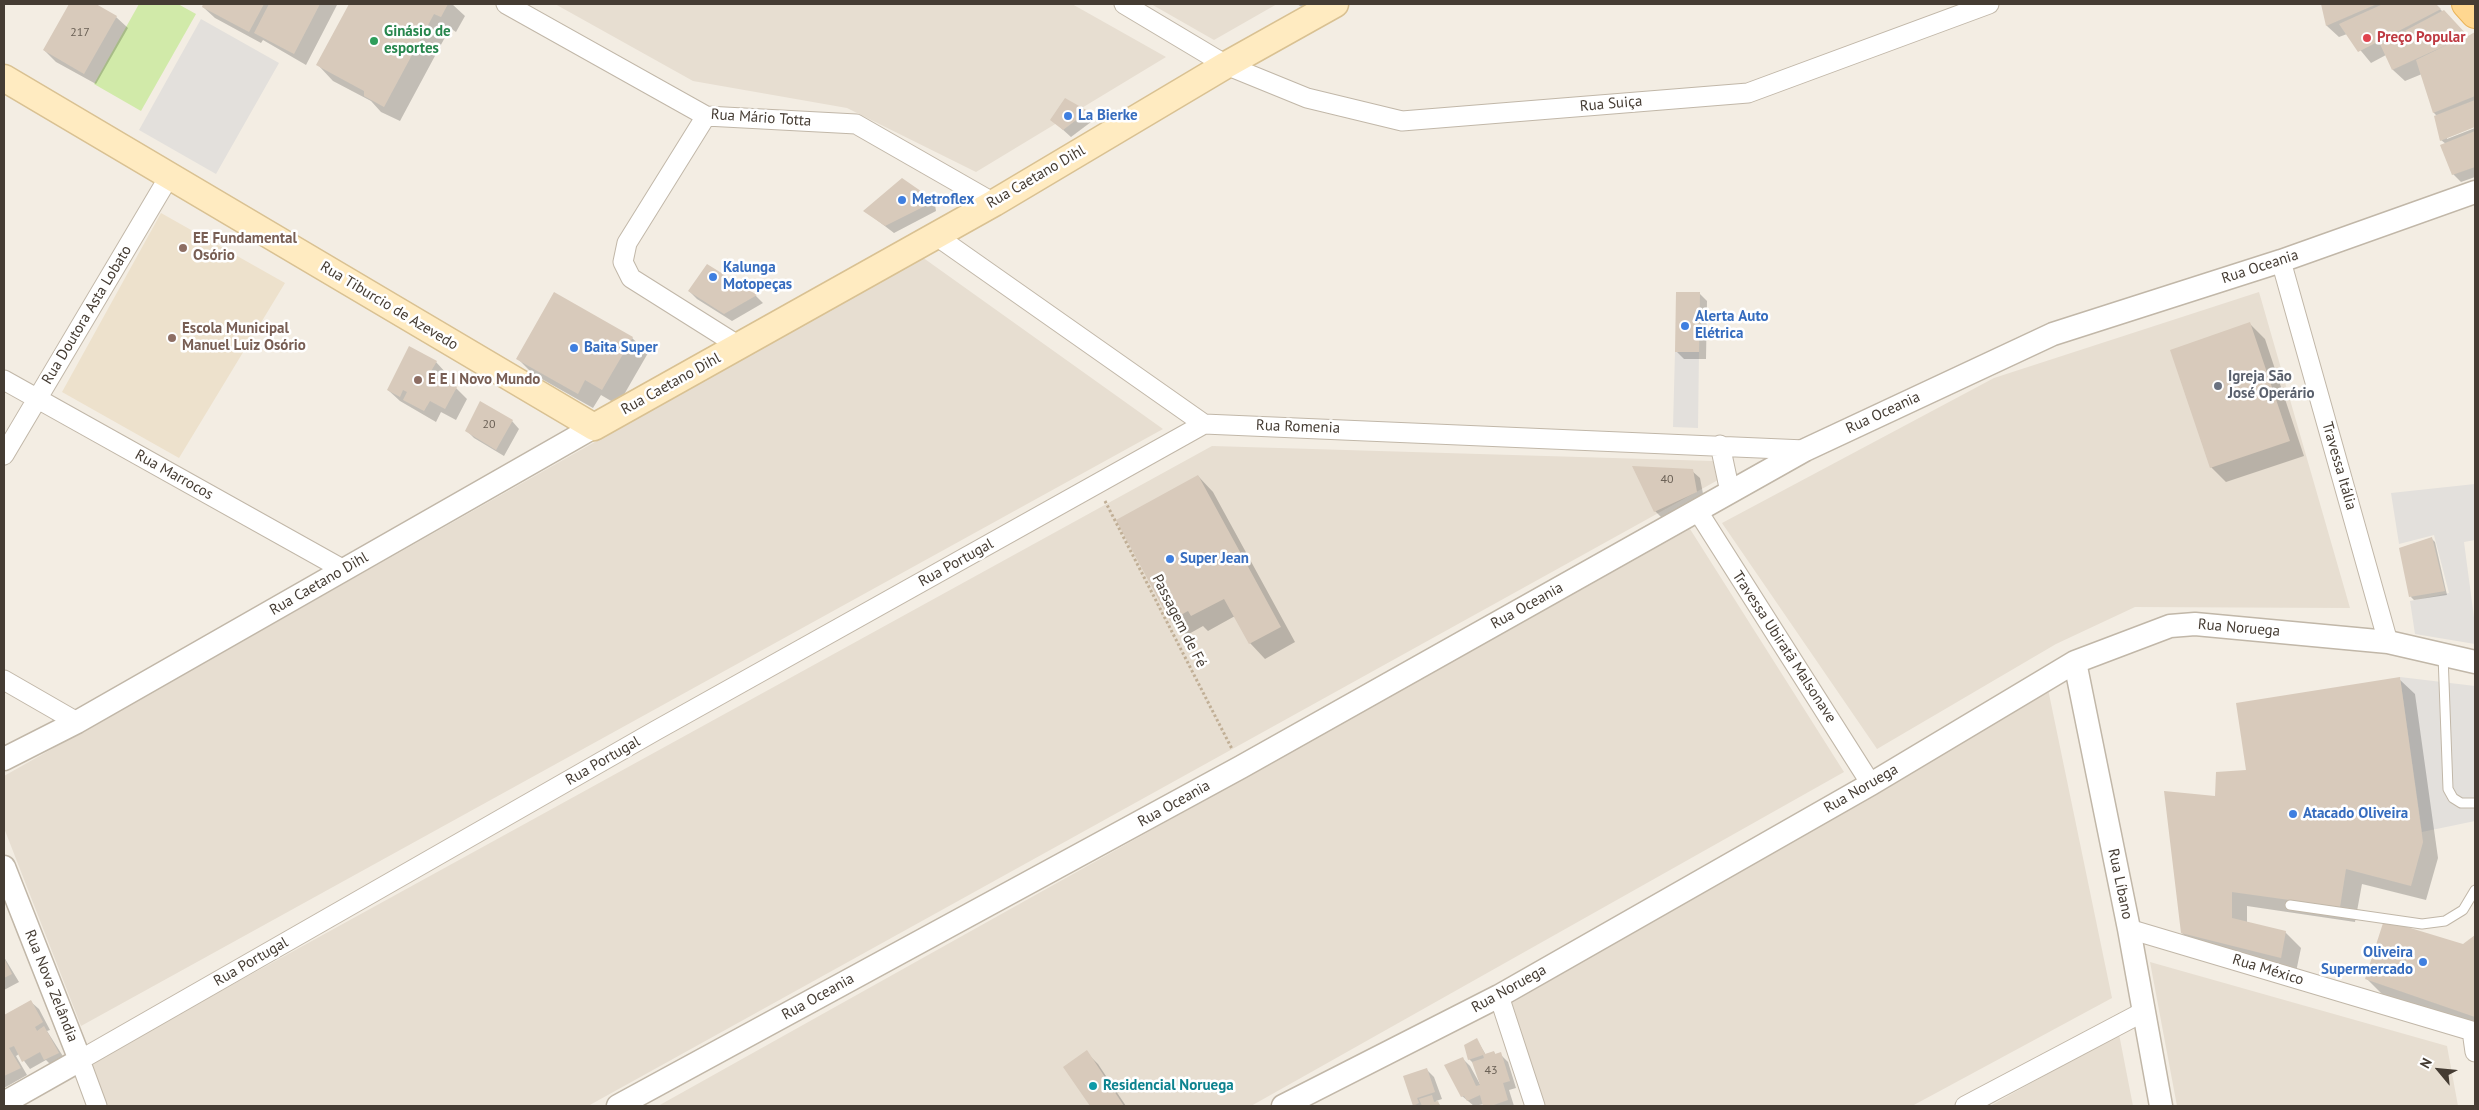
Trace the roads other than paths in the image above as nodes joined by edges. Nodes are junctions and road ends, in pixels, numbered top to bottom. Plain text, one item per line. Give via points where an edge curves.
1 (506, 4) edge
2 (1124, 4) edge
3 (1335, 4) edge
4 (1989, 4) edge
5 (2466, 4) edge
6 (1951, 10) edge
7 (2475, 14) edge
8 (1226, 65) junction
9 (4, 78) edge
10 (706, 116) junction
11 (170, 175) junction
12 (2475, 192) edge
13 (994, 202) junction
14 (935, 235) junction
15 (2281, 261) junction
16 (739, 346) junction
17 (4, 380) edge
18 (37, 399) junction
19 (1204, 424) junction
20 (594, 427) junction
21 (1720, 445) junction
22 (1805, 450) junction
23 (4, 455) edge
24 (1730, 492) junction
25 (1696, 510) junction
26 (344, 570) junction
27 (2388, 642) junction
28 (2443, 655) junction
29 (2075, 662) junction
30 (2475, 662) edge
31 (4, 680) edge
32 (77, 722) junction
33 (4, 759) edge
34 (1871, 784) junction
35 (2475, 803) edge
36 (4, 867) edge
37 (2475, 890) edge
38 (2290, 905) dead end
39 (2129, 929) junction
40 (1499, 996) junction
41 (2143, 1012) junction
42 (2475, 1052) edge
43 (80, 1060) junction
44 (4, 1103) edge
45 (97, 1106) edge
46 (618, 1106) edge
47 (1284, 1106) edge
48 (1535, 1106) edge
49 (1965, 1106) edge
50 (2161, 1106) edge

1 - 10 street, Rua Mário Totta
2 - 8 street, Rua Suiça
3 - 8 main road, Rua Caetano Dihl
4 - 6 street, Rua Suiça
5 - 7 main road
6 - 8 street, Rua Suiça via 1748,93 1402,121 1307,98
8 - 13 main road, Rua Caetano Dihl
9 - 11 main road, Rua Tiburcio de Azevedo
10 - 13 street, Rua Mário Totta via 856,124
10 - 16 street via 627,243 623,262 631,278
11 - 18 street, Rua Doutora Asta Lobato
11 - 20 main road, Rua Tiburcio de Azevedo
12 - 15 street, Rua Oceania
13 - 14 main road, Rua Caetano Dihl
14 - 16 main road, Rua Caetano Dihl
14 - 19 street
15 - 22 street, Rua Oceania via 2053,334
15 - 27 street, Travessa Itália
16 - 20 main road, Rua Caetano Dihl
17 - 18 street, Rua Marrocos
18 - 23 street, Rua Doutora Asta Lobato
18 - 26 street, Rua Marrocos
19 - 21 street, Rua Romenia
19 - 43 street, Rua Portugal via 656,731
20 - 26 street, Rua Caetano Dihl
21 - 22 street, Rua Romenia
21 - 24 street
22 - 24 street, Rua Oceania
24 - 25 street, Rua Oceania
25 - 34 street, Travessa Ubiratã Malsonave
25 - 46 street, Rua Oceania via 1241,767
26 - 32 street, Rua Caetano Dihl
27 - 28 street, Rua Noruega
27 - 29 street, Rua Noruega via 2195,624 2170,626
28 - 30 street, Rua Noruega
28 - 35 lane via 2448,790 2461,803
29 - 34 street, Rua Noruega
29 - 39 street, Rua Líbano
31 - 32 street
32 - 33 street, Rua Caetano Dihl
34 - 40 street, Rua Noruega
36 - 43 street, Rua Nova Zelândia
37 - 38 lane via 2463,910 2446,921 2422,924
39 - 41 street, Rua Líbano
39 - 42 street, Rua México via 2472,1031
40 - 47 street, Rua Noruega
40 - 48 street
41 - 49 street
41 - 50 street, Rua Líbano
43 - 44 street, Rua Portugal
43 - 45 street, Rua Nova Zelândia

